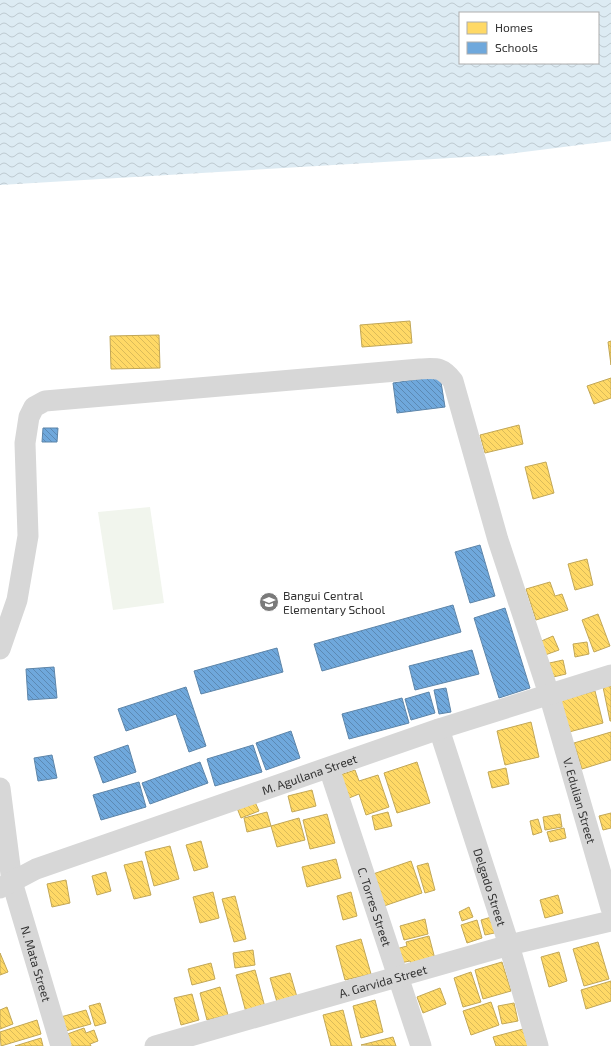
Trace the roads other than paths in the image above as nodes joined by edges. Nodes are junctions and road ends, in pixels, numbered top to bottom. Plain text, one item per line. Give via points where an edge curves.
1 (0, 649) edge
2 (611, 675) edge
3 (549, 694) junction
4 (439, 729) junction
5 (329, 768) junction
6 (0, 788) edge
7 (6, 885) edge
8 (611, 908) edge
9 (611, 921) edge
10 (509, 945) junction
11 (399, 977) junction
12 (61, 1046) edge
13 (155, 1046) edge
14 (421, 1046) edge
15 (538, 1046) edge

1 - 3 street, V. Edulian Street via 17,600 28,536 25,443 29,417 34,407 45,401 434,368 446,371 453,381 498,540
2 - 3 street, M. Agullana Street
3 - 4 street, M. Agullana Street
3 - 8 street, V. Edulian Street
4 - 5 street, M. Agullana Street
4 - 10 street, Delgado Street
5 - 7 street, M. Agullana Street via 36,869
5 - 11 street, C. Torres Street
6 - 7 street, N. Mata Street
7 - 12 street, N. Mata Street
9 - 10 street, A. Garvida Street
10 - 11 street, A. Garvida Street
10 - 15 street, Delgado Street
11 - 13 street, A. Garvida Street
11 - 14 street, C. Torres Street

